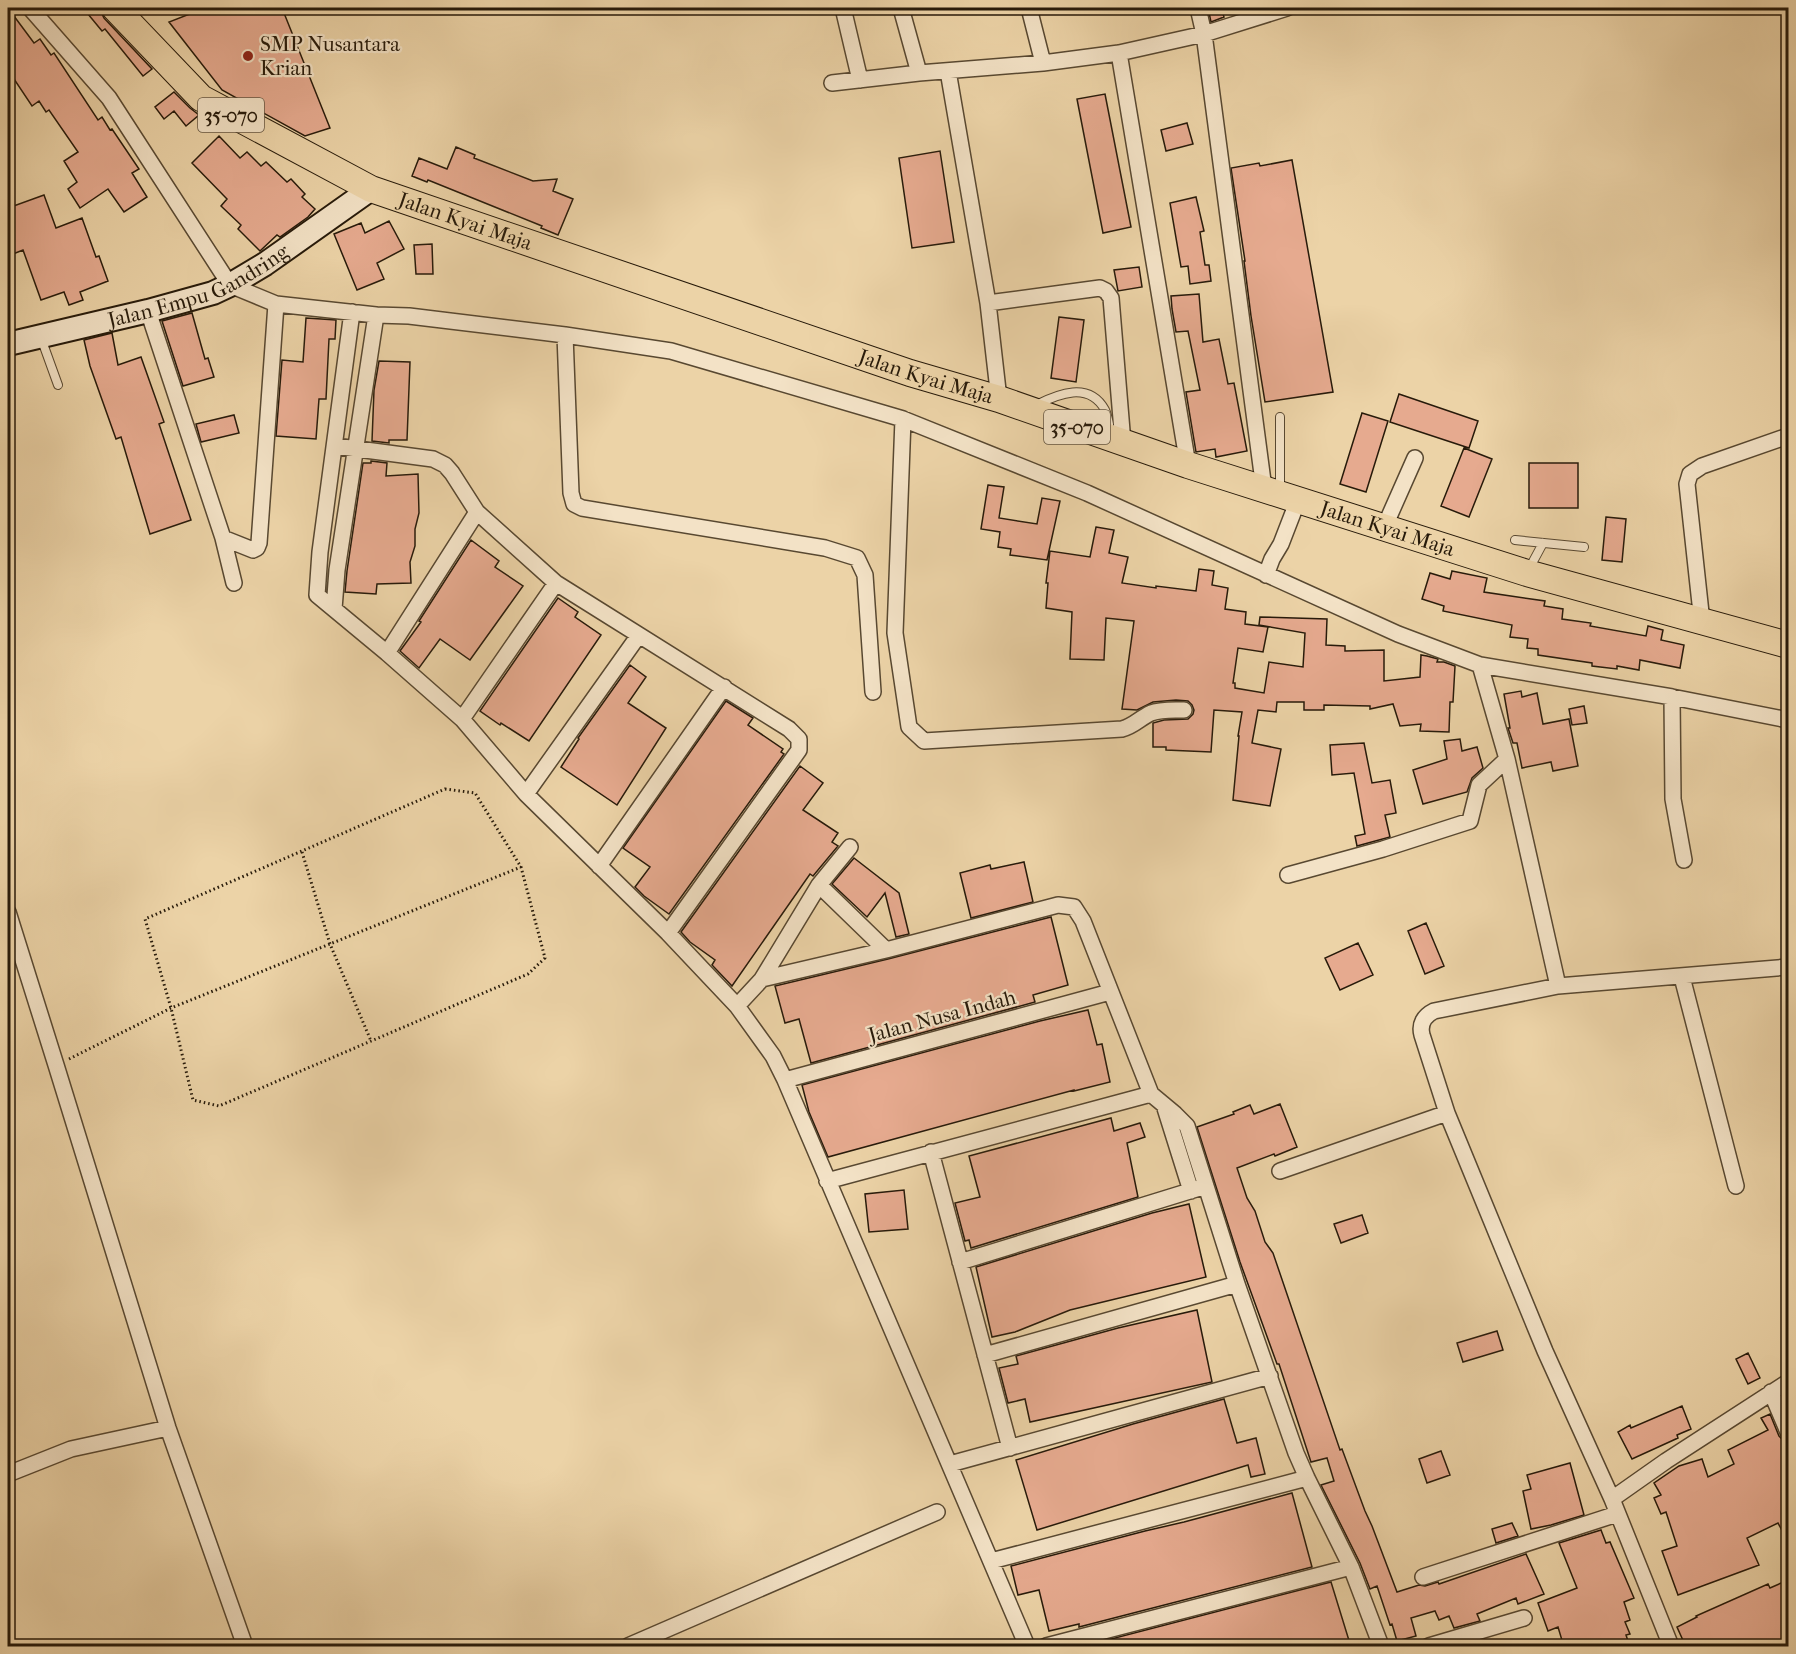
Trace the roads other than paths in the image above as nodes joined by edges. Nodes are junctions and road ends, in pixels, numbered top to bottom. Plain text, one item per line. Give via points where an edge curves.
1 (30, 8) edge
2 (115, 8) edge
3 (843, 8) edge
4 (901, 8) edge
5 (1029, 8) edge
6 (1198, 8) edge
7 (1287, 8) edge
8 (1204, 34) junction
9 (1119, 53) junction
10 (1043, 63) junction
11 (948, 71) junction
12 (919, 73) junction
13 (860, 80) junction
14 (832, 83) dead end
15 (371, 189) junction
16 (236, 281) junction
17 (988, 303) junction
18 (276, 304) junction
19 (148, 311) junction
20 (352, 312) junction
21 (376, 315) junction
22 (565, 335) junction
23 (41, 336) junction
24 (8, 344) edge
25 (58, 385) dead end
26 (999, 399) junction
27 (1026, 409) junction
28 (1280, 417) dead end
29 (903, 419) junction
30 (1788, 436) edge
31 (1118, 442) junction
32 (335, 446) junction
33 (356, 448) junction
34 (1415, 458) dead end
35 (1188, 465) junction
36 (1281, 494) junction
37 (477, 512) junction
38 (1384, 528) junction
39 (223, 538) junction
40 (1515, 540) dead end
41 (1543, 543) junction
42 (1584, 547) dead end
43 (1527, 573) junction
44 (1266, 574) junction
45 (234, 583) dead end
46 (556, 584) junction
47 (334, 609) junction
48 (1702, 622) junction
49 (639, 635) junction
50 (1788, 645) edge
51 (387, 653) junction
52 (1480, 665) junction
53 (724, 687) junction
54 (873, 692) dead end
55 (1672, 697) junction
56 (1185, 710) dead end
57 (462, 719) junction
58 (1788, 720) edge
59 (1507, 759) junction
60 (526, 794) junction
61 (850, 847) dead end
62 (1684, 860) dead end
63 (599, 866) junction
64 (1288, 875) dead end
65 (819, 885) junction
66 (8, 912) edge
67 (668, 933) junction
68 (886, 950) junction
69 (1788, 967) edge
70 (1682, 977) junction
71 (762, 979) junction
72 (1558, 986) junction
73 (1110, 992) junction
74 (737, 1006) junction
75 (785, 1080) junction
76 (1151, 1094) junction
77 (1164, 1105) junction
78 (1447, 1113) junction
79 (931, 1152) junction
80 (1280, 1170) dead end
81 (827, 1181) junction
82 (1206, 1186) junction
83 (1736, 1186) dead end
84 (1191, 1191) junction
85 (960, 1262) junction
86 (1237, 1284) junction
87 (985, 1355) junction
88 (1270, 1376) junction
89 (1788, 1382) edge
90 (1771, 1392) junction
91 (168, 1428) junction
92 (1788, 1432) edge
93 (1010, 1448) junction
94 (950, 1464) junction
95 (8, 1474) edge
96 (1307, 1478) junction
97 (1615, 1507) junction
98 (937, 1512) dead end
99 (991, 1561) junction
100 (1351, 1567) junction
101 (1423, 1577) dead end
102 (1524, 1618) dead end
103 (245, 1647) edge
104 (628, 1647) edge
105 (1027, 1647) edge
106 (1046, 1647) edge
107 (1382, 1647) edge
108 (1429, 1647) edge
109 (1671, 1647) edge

1 - 16 street via 109,98
2 - 15 main road, Jalan Kyai Maja / 35-070 via 201,98
3 - 13 street
4 - 12 street
5 - 10 street
6 - 8 street
7 - 8 street
8 - 9 street
8 - 36 street
9 - 10 street
9 - 35 street
10 - 11 street
11 - 12 street
11 - 17 street
12 - 13 street
13 - 14 street
15 - 16 main road, Jalan Empu Gandring
15 - 26 main road, Jalan Kyai Maja / 35-070 via 910,374
16 - 18 street
16 - 19 main road, Jalan Empu Gandring
17 - 26 street
17 - 31 street via 1100,288 1106,291 1111,298
18 - 20 street
18 - 39 street via 260,543 253,550
19 - 23 main road, Jalan Empu Gandring
19 - 39 street
20 - 21 street
20 - 32 street
21 - 22 street
21 - 33 street
22 - 29 street via 671,351
22 - 54 street via 570,494 574,504 825,548 857,558 865,575
23 - 24 main road, Jalan Empu Gandring
23 - 25 lane
26 - 27 main road, Jalan Kyai Maja / 35-070
27 - 31 main road, Jalan Kyai Maja / 35-070
27 - 31 lane via 1057,394 1089,395 1105,410
28 - 36 lane
29 - 44 street via 1087,493
29 - 56 street via 895,633 909,727 924,741 1128,727 1158,711
30 - 48 street via 1702,466 1690,474 1687,484
31 - 35 main road, Jalan Kyai Maja / 35-070
32 - 33 street
32 - 47 street via 317,595
33 - 37 street via 433,459 444,465
33 - 47 street
34 - 38 street
35 - 36 main road, Jalan Kyai Maja / 35-070
36 - 38 main road, Jalan Kyai Maja / 35-070
36 - 44 street via 1281,544
37 - 46 street
37 - 51 street
38 - 43 main road, Jalan Kyai Maja / 35-070
39 - 45 street
40 - 41 lane
41 - 42 lane
41 - 43 lane
43 - 48 main road, Jalan Kyai Maja / 35-070
44 - 52 street via 1398,634
46 - 49 street
46 - 57 street
47 - 51 street
48 - 50 main road, Jalan Kyai Maja / 35-070
49 - 53 street
49 - 60 street
51 - 57 street
52 - 55 street
52 - 59 street
53 - 63 street
53 - 67 street via 789,729 799,739 799,750
55 - 58 street
55 - 62 street via 1673,799
57 - 60 street
59 - 64 street via 1479,785 1472,820
59 - 72 street
60 - 63 street
61 - 65 street
63 - 67 street
65 - 68 street
65 - 71 street
66 - 91 street
67 - 74 street
68 - 71 street
68 - 73 street via 1058,905 1074,907
69 - 70 street
70 - 72 street
70 - 83 street
71 - 74 street
72 - 78 street via 1434,1011 1425,1018 1421,1030
73 - 75 street, Jalan Nusa Indah
73 - 76 street
74 - 75 street
75 - 81 street
76 - 77 street
76 - 79 street
77 - 82 street via 1187,1125
77 - 84 street
78 - 80 street
78 - 97 street via 1545,1351
79 - 81 street
79 - 85 street
81 - 94 street
82 - 84 street
82 - 86 street
84 - 85 street
85 - 87 street
86 - 87 street
86 - 88 street
87 - 93 street
88 - 93 street
88 - 96 street
89 - 90 street
90 - 92 street
90 - 97 street via 1666,1461
91 - 95 street via 71,1449
91 - 103 street
93 - 94 street
94 - 99 street
96 - 99 street
96 - 100 street
97 - 101 street
97 - 109 street
98 - 104 street
99 - 105 street
100 - 106 street
100 - 107 street
102 - 108 street

